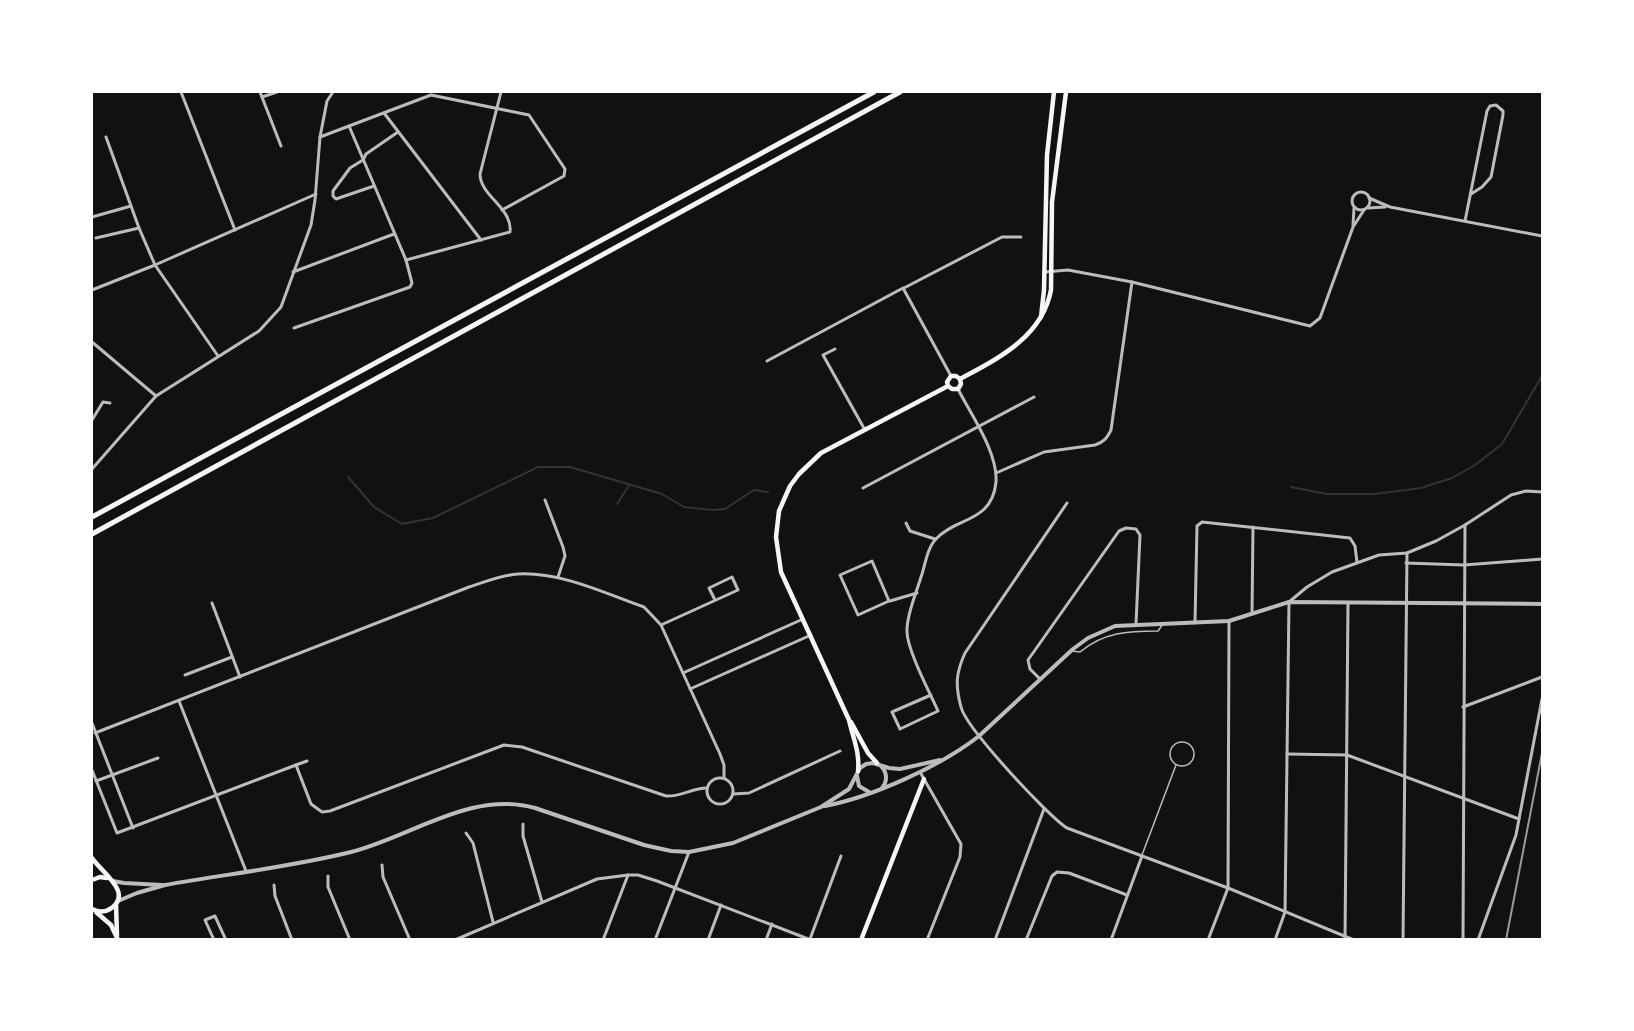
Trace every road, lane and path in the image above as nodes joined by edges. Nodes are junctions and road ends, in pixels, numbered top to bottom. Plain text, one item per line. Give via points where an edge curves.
1 (182, 92) edge
2 (260, 92) edge
3 (277, 92) edge
4 (333, 92) edge
5 (501, 92) edge
6 (874, 92) edge
7 (900, 92) edge
8 (1054, 92) edge
9 (1066, 92) edge
10 (430, 93) edge
11 (262, 97) junction
12 (497, 109) junction
13 (384, 113) junction
14 (348, 126) junction
15 (398, 131) junction
16 (106, 137) dead end
17 (320, 137) junction
18 (281, 146) dead end
19 (363, 160) junction
20 (374, 186) junction
21 (316, 194) junction
22 (1471, 194) junction
23 (1369, 198) junction
24 (131, 206) junction
25 (1354, 206) junction
26 (1390, 207) junction
27 (1365, 209) junction
28 (502, 210) junction
29 (92, 216) edge
30 (1465, 221) junction
31 (1353, 227) junction
32 (139, 228) junction
33 (235, 230) junction
34 (394, 234) junction
35 (1542, 236) edge
36 (1022, 237) dead end
37 (96, 238) dead end
38 (481, 240) junction
39 (406, 260) junction
40 (156, 265) junction
41 (1052, 271) junction
42 (293, 272) junction
43 (1045, 272) junction
44 (1132, 282) junction
45 (903, 288) junction
46 (92, 290) edge
47 (1041, 317) junction
48 (294, 328) dead end
49 (92, 342) edge
50 (835, 349) dead end
51 (218, 357) junction
52 (767, 361) dead end
53 (951, 376) junction
54 (960, 379) junction
55 (948, 386) junction
56 (958, 388) junction
57 (156, 396) junction
58 (1034, 397) dead end
59 (110, 403) dead end
60 (92, 420) edge
61 (977, 426) junction
62 (865, 430) junction
63 (92, 469) edge
64 (996, 474) junction
65 (863, 488) dead end
66 (1542, 492) edge
67 (545, 500) dead end
68 (1067, 503) dead end
69 (92, 518) edge
70 (906, 523) dead end
71 (1465, 525) junction
72 (1253, 527) junction
73 (92, 534) edge
74 (935, 539) junction
75 (1407, 553) junction
76 (1542, 559) edge
77 (1357, 562) junction
78 (1406, 563) junction
79 (1464, 565) junction
80 (558, 577) junction
81 (916, 593) junction
82 (715, 600) junction
83 (889, 601) junction
84 (1289, 602) junction
85 (212, 603) dead end
86 (1348, 603) junction
87 (1406, 603) junction
88 (1464, 604) junction
89 (1542, 604) edge
90 (1252, 614) junction
91 (803, 619) junction
92 (1229, 621) junction
93 (1136, 624) junction
94 (1164, 624) junction
95 (1195, 624) junction
96 (661, 625) junction
97 (811, 635) junction
98 (1071, 651) junction
99 (232, 657) junction
100 (683, 673) junction
101 (185, 675) dead end
102 (240, 677) junction
103 (1542, 677) edge
104 (1040, 679) junction
105 (690, 689) junction
106 (931, 695) junction
107 (1542, 699) edge
108 (179, 701) junction
109 (1463, 707) junction
110 (849, 720) junction
111 (92, 723) edge
112 (95, 733) junction
113 (979, 736) junction
114 (840, 751) dead end
115 (1287, 754) junction
116 (1347, 755) junction
117 (158, 758) dead end
118 (940, 760) junction
119 (307, 761) dead end
120 (878, 764) junction
121 (296, 765) junction
122 (1176, 765) junction
123 (92, 770) edge
124 (919, 771) junction
125 (857, 773) junction
126 (112, 775) junction
127 (1405, 777) junction
128 (724, 778) junction
129 (924, 778) junction
130 (96, 781) junction
131 (707, 789) junction
132 (881, 789) junction
133 (874, 792) junction
134 (733, 795) junction
135 (216, 796) junction
136 (1463, 798) junction
137 (821, 807) junction
138 (1044, 809) junction
139 (1519, 819) junction
140 (523, 824) dead end
141 (133, 828) junction
142 (466, 833) dead end
143 (689, 852) junction
144 (841, 856) dead end
145 (1142, 856) junction
146 (92, 858) edge
147 (382, 865) dead end
148 (246, 871) junction
149 (628, 875) junction
150 (328, 876) dead end
151 (92, 880) edge
152 (111, 880) junction
153 (165, 885) junction
154 (273, 885) dead end
155 (676, 887) junction
156 (1228, 888) junction
157 (1127, 896) junction
158 (542, 902) junction
159 (116, 903) junction
160 (721, 905) junction
161 (93, 909) edge
162 (1285, 912) junction
163 (493, 922) junction
164 (772, 924) junction
165 (802, 938) edge
166 (1346, 938) edge
167 (118, 939) edge
168 (214, 939) edge
169 (226, 939) edge
170 (292, 939) edge
171 (350, 939) edge
172 (410, 939) edge
173 (455, 939) edge
174 (603, 939) edge
175 (655, 939) edge
176 (708, 939) edge
177 (766, 939) edge
178 (811, 939) edge
179 (861, 939) edge
180 (927, 939) edge
181 (995, 939) edge
182 (1026, 939) edge
183 (1111, 939) edge
184 (1208, 939) edge
185 (1275, 939) edge
186 (1354, 939) edge
187 (1403, 939) edge
188 (1463, 939) edge
189 (1478, 939) edge

1 - 33 street
2 - 11 street
3 - 11 street
4 - 17 street via 327,101
5 - 12 street
6 - 69 highway
7 - 73 highway
8 - 43 main road via 1047,155
9 - 41 main road via 1052,202
10 - 12 street
10 - 13 street
11 - 18 street
12 - 28 street via 480,182
12 - 28 street via 529,115 565,169 564,176
13 - 14 street
13 - 15 street
14 - 17 street
14 - 19 street
15 - 19 street
15 - 38 street
16 - 24 street
17 - 21 street
19 - 20 street
19 - 20 street via 350,168 333,196 336,199
20 - 34 street
21 - 33 street
21 - 42 street via 311,225
22 - 22 street via 1491,177 1503,115 1496,105 1487,111
22 - 30 street
23 - 25 street via 1357,194
23 - 26 street
23 - 27 street
24 - 29 street
24 - 32 street
25 - 27 street
25 - 31 street
26 - 27 street
26 - 30 street
27 - 31 street
28 - 38 street via 511,224 510,232
30 - 35 street
31 - 44 street via 1321,316 1310,326
32 - 37 street
32 - 40 street
33 - 40 street
34 - 39 street
34 - 42 street
36 - 45 street via 1002,237
38 - 39 street
39 - 48 street via 410,287
40 - 46 street
40 - 51 street
41 - 43 street
41 - 44 street via 1068,270
41 - 47 main road via 1049,303
42 - 51 street via 280,307 259,331
43 - 47 main road
44 - 64 street via 1107,438 1095,445 1044,452
45 - 52 street
45 - 53 street
47 - 54 main road via 1002,357
49 - 57 street
50 - 62 street via 823,355
51 - 57 street
53 - 54 main road
53 - 55 main road
54 - 56 main road
55 - 56 main road
55 - 62 main road
56 - 61 street
57 - 63 street
58 - 61 street
59 - 60 street via 103,402
61 - 64 street via 991,452
61 - 65 street
62 - 91 main road via 810,462 790,486 779,512 779,564
64 - 74 street via 992,497 982,511
66 - 71 street via 1511,495
67 - 80 street via 565,556
68 - 113 street via 957,670 961,710
70 - 74 street via 910,531
71 - 75 street
71 - 79 street
72 - 77 street via 1350,538
72 - 90 street
72 - 95 street via 1202,522 1197,526
74 - 81 street
75 - 77 street
75 - 78 street
76 - 79 street
77 - 84 street via 1332,572
78 - 79 street
78 - 87 street
79 - 88 street
80 - 96 street via 644,608
80 - 102 street via 516,574 498,578
81 - 83 street
81 - 106 street via 907,635
82 - 82 street via 738,590 732,577 709,588
82 - 96 street
83 - 83 street via 872,561 840,575 858,615
84 - 86 street
84 - 90 street
84 - 115 street
85 - 99 street
86 - 87 street
86 - 116 street
87 - 88 street
87 - 127 street
88 - 89 street
88 - 109 street
90 - 92 street
91 - 97 main road
91 - 100 street
92 - 95 street
92 - 156 street
93 - 94 street
93 - 98 street via 1102,630
93 - 104 street via 1140,535 1126,528 1119,531 1029,660 1030,669
94 - 95 street
94 - 98 lane via 1158,631 1117,632 1080,652
96 - 100 street
97 - 105 street
97 - 110 main road
98 - 104 street
99 - 101 street
99 - 102 street
100 - 105 street
102 - 108 street
103 - 109 street
104 - 113 street
105 - 128 street via 722,759
106 - 106 street via 892,712 900,729 938,711
107 - 139 street
108 - 112 street
108 - 135 street
109 - 136 street
110 - 120 main road
110 - 125 main road via 859,753
111 - 112 street
112 - 126 street
113 - 118 street
113 - 138 street
114 - 134 street via 749,793
115 - 116 street
115 - 162 street
116 - 127 street
116 - 166 street
117 - 126 street
118 - 120 street via 900,769
118 - 124 street
119 - 121 street
120 - 125 street via 866,764
120 - 132 street via 886,778
121 - 131 street via 311,804 322,812 504,745 522,747 666,796
121 - 135 street
122 - 122 lane via 1191,762 1194,754 1188,744 1181,742 1172,748 1171,759
122 - 145 lane
123 - 130 street
124 - 129 street
124 - 132 street
125 - 133 street via 862,789
125 - 137 street via 849,789
126 - 130 street
126 - 141 street
127 - 136 street
127 - 187 street
128 - 131 street via 713,779
128 - 134 street via 732,785
129 - 179 main road
129 - 180 street via 961,844 960,857
130 - 141 street via 117,833
131 - 134 street via 714,803 725,803
132 - 133 street
133 - 137 street
135 - 141 street
135 - 148 street
136 - 139 street
136 - 188 street
137 - 143 street via 733,843
138 - 145 street via 1067,828
138 - 181 street
139 - 189 street
140 - 158 street
142 - 163 street via 473,843
143 - 148 street via 644,845 529,806 498,803 461,811 354,851
143 - 155 street
144 - 178 street
145 - 156 street
145 - 157 street
146 - 152 main road
147 - 172 street via 382,878
148 - 153 street
149 - 155 street
149 - 158 street via 597,879
149 - 174 street
150 - 171 street via 328,887
151 - 152 main road
152 - 153 street
152 - 159 main road via 118,890
153 - 159 street via 137,892
154 - 170 street
155 - 160 street
155 - 175 street
156 - 162 street
156 - 184 street
157 - 182 street via 1069,873 1054,873
157 - 183 street
158 - 163 street
159 - 161 main road via 106,911
159 - 167 main road
160 - 164 street
160 - 176 street
161 - 167 main road via 104,917
162 - 166 street
162 - 185 street
163 - 173 street
164 - 165 street
164 - 177 street
165 - 178 street
166 - 186 street
168 - 169 street via 205,920 215,916

